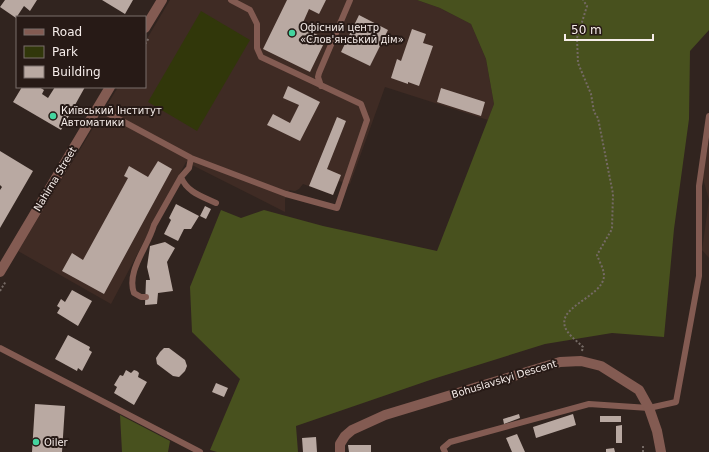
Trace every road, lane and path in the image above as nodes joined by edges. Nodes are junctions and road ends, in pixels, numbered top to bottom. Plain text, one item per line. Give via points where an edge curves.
1 (162, 0) edge
2 (231, 0) edge
3 (350, 0) edge
4 (583, 0) edge
5 (146, 26) edge
6 (321, 86) junction
7 (109, 88) edge
8 (98, 108) junction
9 (709, 116) edge
10 (191, 158) junction
11 (181, 177) junction
12 (216, 203) dead end
13 (0, 272) edge
14 (146, 297) dead end
15 (0, 348) edge
16 (581, 360) junction
17 (649, 408) junction
18 (643, 446) dead end
19 (200, 452) edge
20 (340, 452) edge
21 (445, 452) edge
22 (643, 452) edge
23 (661, 452) edge

1 - 5 street
2 - 6 lane via 250,10 257,24 257,48 261,57
3 - 6 lane via 319,73
4 - 16 path via 587,6 577,38 578,63 598,118 613,194 612,229 597,255 604,276 599,287 566,316 565,325 568,332 583,347
6 - 10 lane via 361,104 367,120 337,208 286,194
7 - 8 street, Nahirna Street
8 - 10 lane
8 - 13 street, Nahirna Street
9 - 17 lane via 699,186 699,276 676,402
10 - 11 lane via 189,168
11 - 12 lane via 191,191
11 - 14 lane via 154,225 133,272 134,293
15 - 19 lane
16 - 17 street, Bohuslavskyi Descent via 601,366 639,390
16 - 20 street, Bohuslavskyi Descent via 560,362 385,415 352,430 340,444
17 - 21 lane via 589,404 450,442 443,448
17 - 23 street, Bohuslavskyi Descent
18 - 22 path

